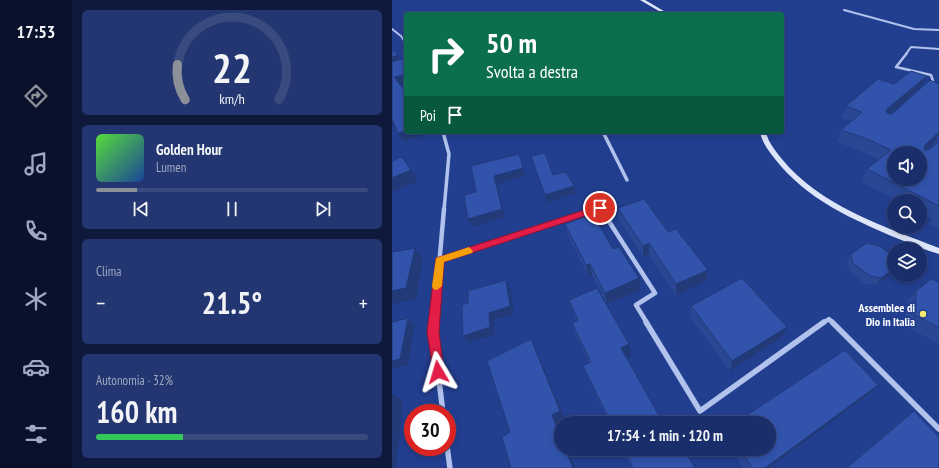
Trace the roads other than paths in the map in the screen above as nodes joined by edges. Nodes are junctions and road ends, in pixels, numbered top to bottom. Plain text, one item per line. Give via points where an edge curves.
1 (642, 0) edge
2 (844, 10) dead end
3 (663, 12) edge
4 (392, 29) edge
5 (939, 30) edge
6 (404, 41) edge
7 (939, 49) edge
8 (927, 86) edge
9 (444, 134) edge
10 (604, 134) edge
11 (763, 134) edge
12 (627, 180) dead end
13 (939, 251) edge
14 (439, 260) junction
15 (442, 404) edge
16 (939, 429) edge
17 (448, 456) edge
18 (450, 468) edge

1 - 3 street
2 - 5 street via 910,30
4 - 6 street
7 - 8 street via 911,47 896,67 931,75 933,81
9 - 14 street via 449,154
10 - 12 street
11 - 13 street via 778,160 795,179 823,198 859,218
14 - 15 street via 433,332
14 - 16 street via 600,208 655,293 636,305 700,411 829,319
17 - 18 street

